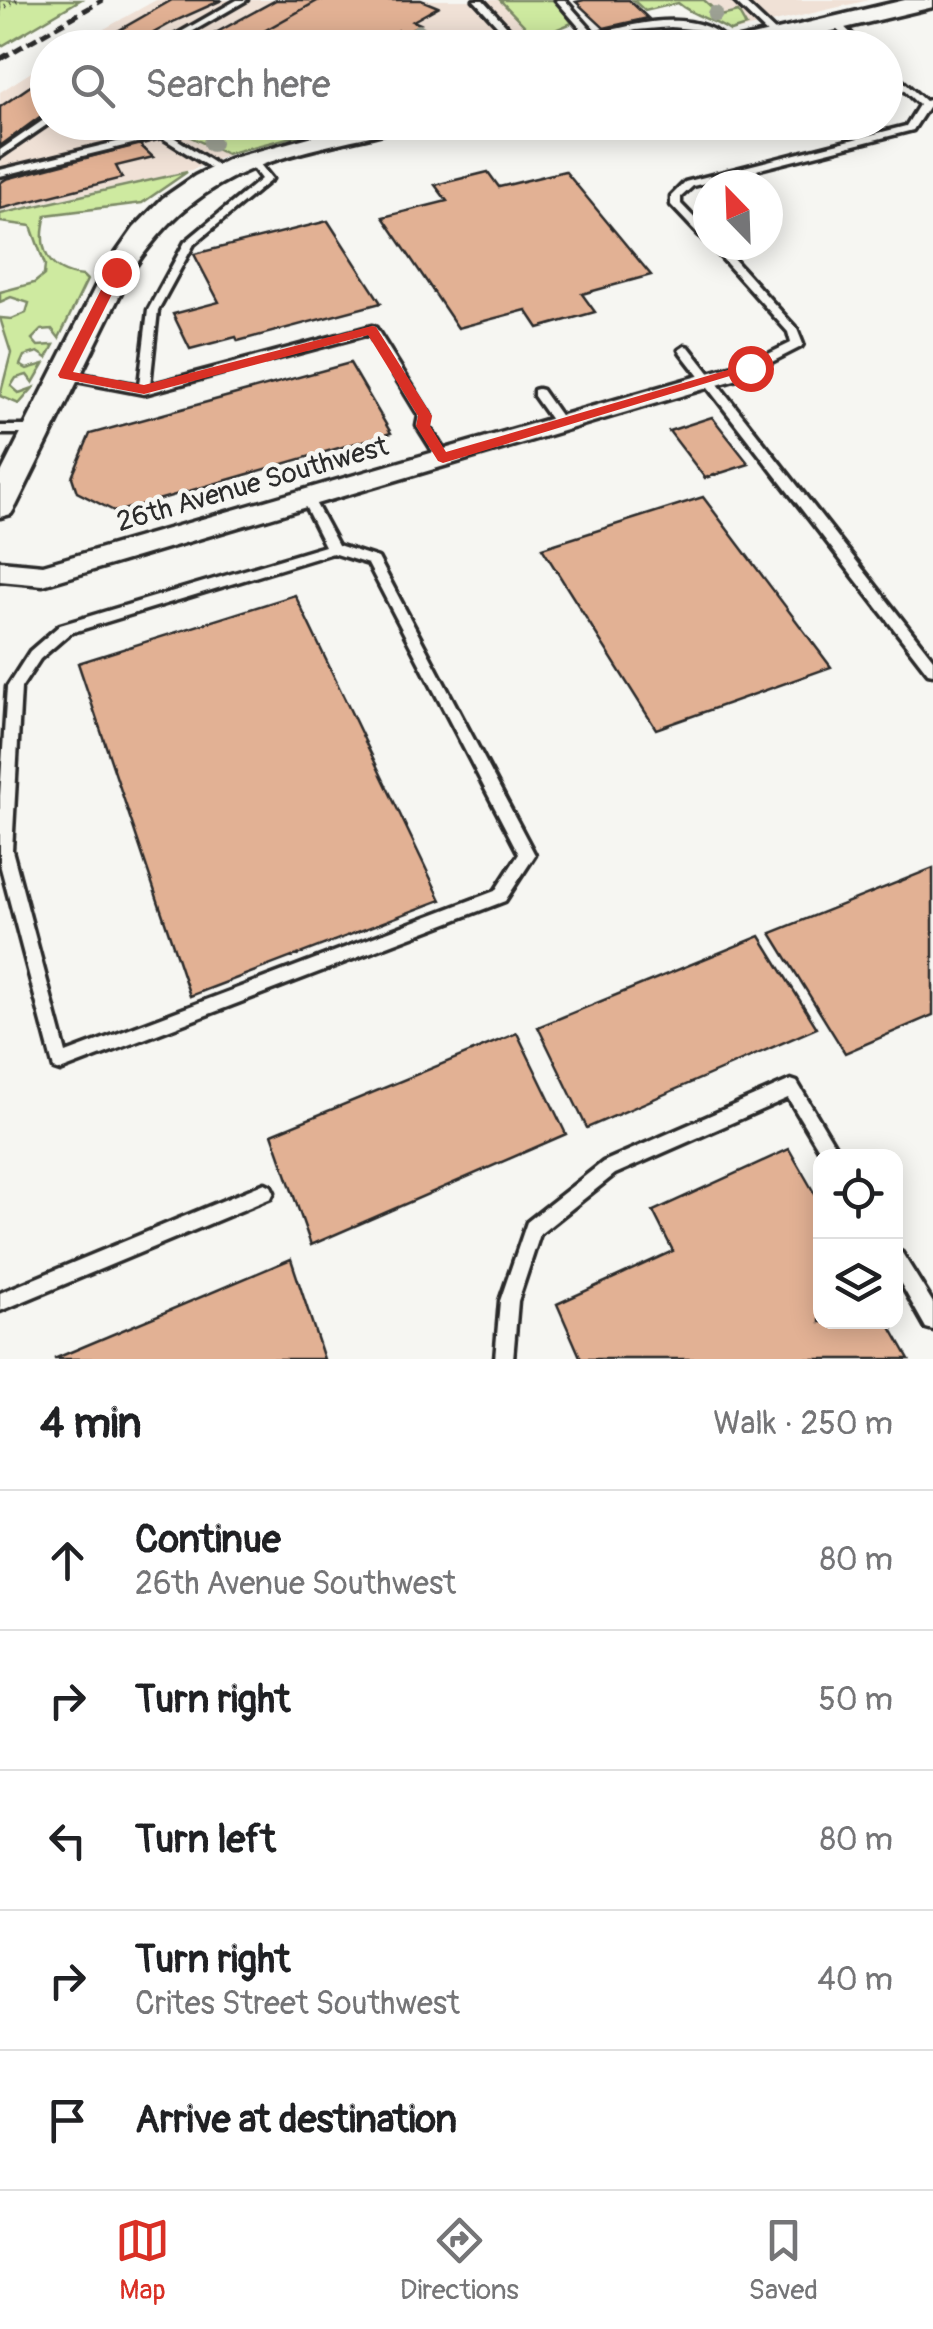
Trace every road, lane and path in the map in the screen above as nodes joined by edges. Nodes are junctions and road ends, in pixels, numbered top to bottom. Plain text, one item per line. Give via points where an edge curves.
1 (17, 0) edge
2 (243, 0) edge
3 (478, 0) edge
4 (560, 0) edge
5 (737, 0) edge
6 (933, 0) edge
7 (891, 4) edge
8 (0, 8) edge
9 (835, 23) junction
10 (189, 30) edge
11 (506, 30) edge
12 (586, 30) edge
13 (629, 30) edge
14 (707, 30) edge
15 (769, 30) edge
16 (806, 30) edge
17 (843, 30) edge
18 (903, 83) edge
19 (928, 104) edge
20 (903, 130) edge
21 (30, 133) edge
22 (138, 140) edge
23 (172, 140) edge
24 (322, 140) edge
25 (863, 140) edge
26 (0, 154) edge
27 (251, 159) junction
28 (220, 170) junction
29 (744, 170) edge
30 (0, 174) edge
31 (693, 183) edge
32 (693, 223) edge
33 (729, 260) edge
34 (685, 350) dead end
35 (750, 368) joint
36 (65, 375) junction
37 (710, 380) junction
38 (144, 390) junction
39 (538, 392) dead end
40 (560, 424) junction
41 (0, 430) edge
42 (37, 430) junction
43 (443, 458) junction
44 (307, 498) junction
45 (0, 506) edge
46 (333, 548) junction
47 (0, 571) edge
48 (933, 669) edge
49 (2, 851) edge
50 (829, 1149) edge
51 (265, 1192) dead end
52 (903, 1271) edge
53 (0, 1302) edge
54 (933, 1321) edge
55 (504, 1359) edge

1 - 8 path
2 - 10 lane
3 - 11 lane
4 - 12 lane
5 - 15 lane
6 - 7 street
7 - 9 street
9 - 16 street
9 - 17 lane
13 - 14 lane
18 - 19 lane
19 - 20 lane
21 - 26 lane
22 - 30 lane
23 - 28 lane
24 - 27 street
25 - 29 lane
27 - 28 street
27 - 38 lane via 267,179 190,242 153,310
28 - 36 street via 184,191 137,236
31 - 32 lane via 676,196
33 - 35 lane via 794,331 797,344
34 - 37 lane
35 - 37 street, 26th Avenue Southwest
36 - 38 lane
36 - 42 street
37 - 40 street, 26th Avenue Southwest
37 - 48 lane
38 - 43 lane via 372,330
39 - 40 lane
40 - 43 street, 26th Avenue Southwest
41 - 42 lane
42 - 45 street
43 - 44 street, 26th Avenue Southwest
44 - 46 lane
44 - 47 street, 26th Avenue Southwest via 44,575
46 - 49 lane via 65,629 35,655 14,687
46 - 49 lane via 373,561 527,854 500,896 60,1063
50 - 55 lane via 791,1088 609,1168 533,1228 509,1301
51 - 53 lane
52 - 54 lane

